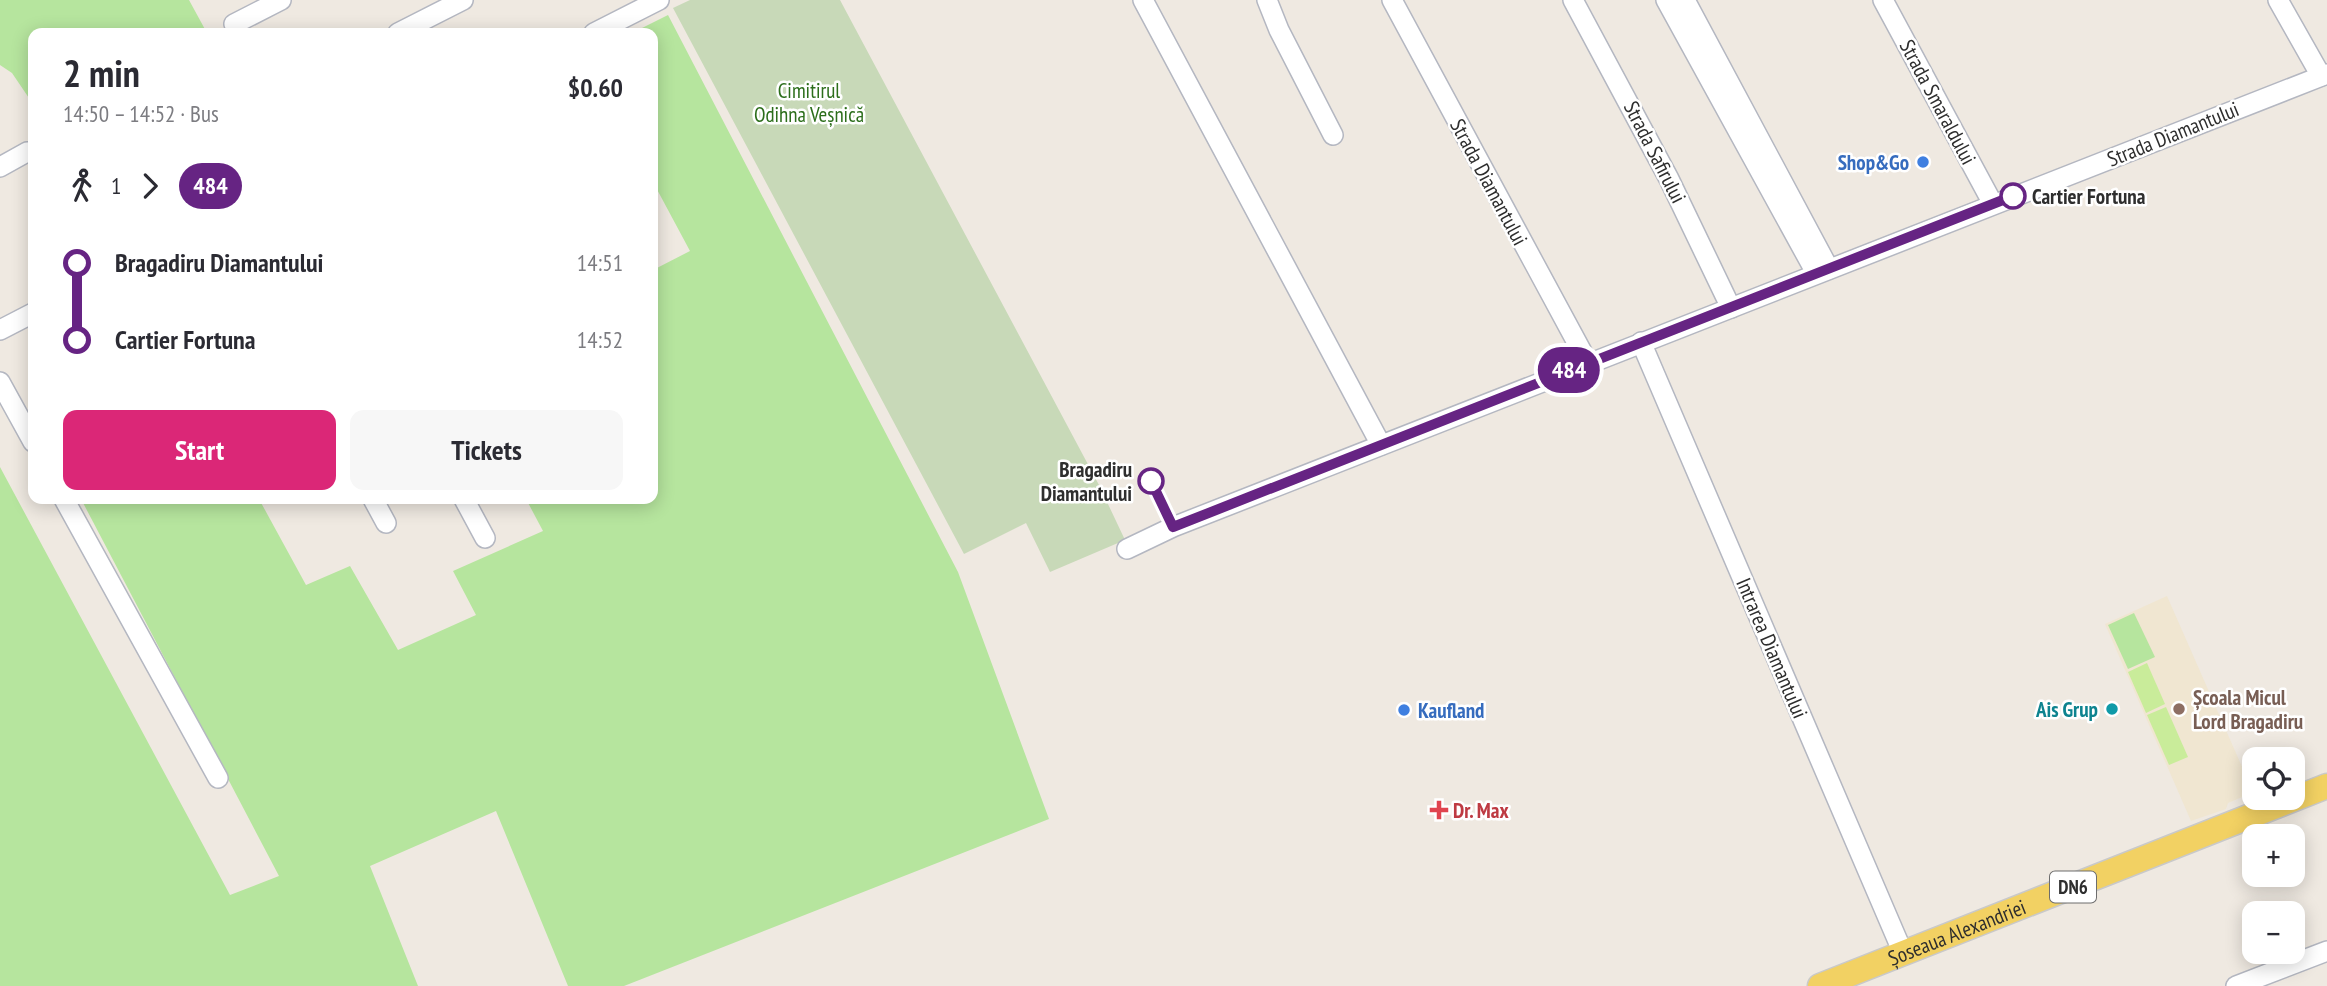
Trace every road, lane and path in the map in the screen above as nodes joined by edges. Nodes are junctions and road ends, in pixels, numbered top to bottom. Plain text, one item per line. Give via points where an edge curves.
1 (281, 0) edge
2 (463, 0) edge
3 (659, 0) edge
4 (1143, 0) edge
5 (1268, 0) edge
6 (1392, 0) edge
7 (1573, 0) edge
8 (1666, 0) edge
9 (1685, 0) edge
10 (1883, 0) edge
11 (2278, 0) edge
12 (234, 24) dead end
13 (408, 28) edge
14 (604, 28) edge
15 (2324, 75) edge
16 (1333, 135) dead end
17 (28, 152) edge
18 (0, 167) edge
19 (1993, 204) junction
20 (1822, 271) junction
21 (1731, 308) junction
22 (28, 316) edge
23 (0, 330) edge
24 (1641, 342) junction
25 (1588, 363) junction
26 (0, 382) edge
27 (28, 433) edge
28 (1381, 445) junction
29 (67, 504) edge
30 (376, 504) edge
31 (467, 504) edge
32 (386, 523) dead end
33 (485, 538) dead end
34 (1127, 549) dead end
35 (218, 778) dead end
36 (2327, 786) edge
37 (2327, 801) edge
38 (2327, 951) edge
39 (1903, 953) junction
40 (1820, 986) edge
41 (1853, 986) edge
42 (2236, 986) edge

1 - 12 street
2 - 13 street
3 - 14 street
4 - 28 street
5 - 16 street
6 - 25 street, Strada Diamantului
7 - 21 street, Strada Safirului via 1669,179
8 - 20 street
9 - 20 street
10 - 19 street, Strada Smaraldului
11 - 15 street
15 - 19 street, Strada Diamantului
17 - 18 street
19 - 20 street, Strada Diamantului
20 - 21 street, Strada Diamantului
21 - 24 street, Strada Diamantului
22 - 23 street
24 - 25 street, Strada Diamantului
24 - 39 street, Intrarea Diamantului
25 - 28 street, Strada Diamantului
26 - 27 street
28 - 34 street, Strada Diamantului
29 - 35 street
30 - 32 street
31 - 33 street
36 - 39 main road, Șoseaua Alexandriei / DN6
37 - 41 main road, Șoseaua Alexandriei / DN6
38 - 42 street
39 - 40 main road, Șoseaua Alexandriei / DN6

